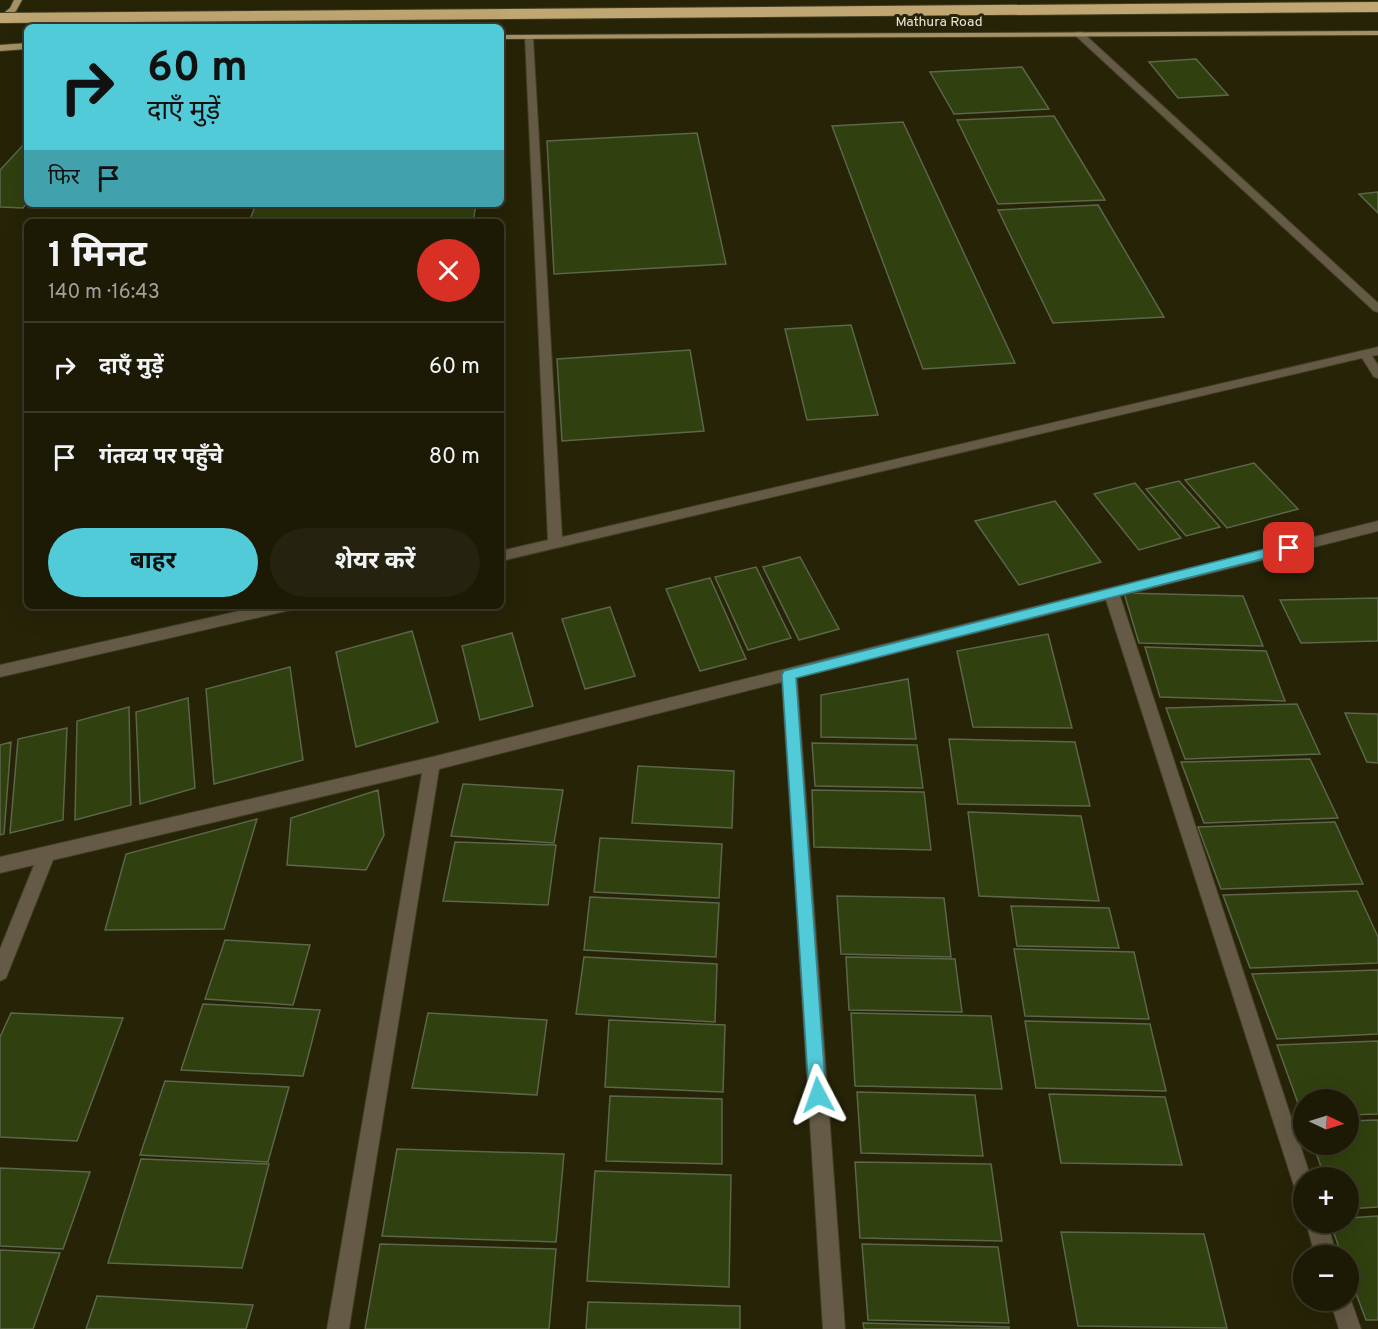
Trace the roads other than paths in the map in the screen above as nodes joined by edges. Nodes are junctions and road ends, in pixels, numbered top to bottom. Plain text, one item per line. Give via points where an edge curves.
1 (18, 0) edge
2 (1378, 7) edge
3 (0, 19) edge
4 (1378, 33) edge
5 (1079, 34) junction
6 (504, 37) edge
7 (529, 37) junction
8 (24, 46) edge
9 (0, 48) edge
10 (1378, 309) edge
11 (1372, 352) edge
12 (1378, 374) edge
13 (1378, 526) edge
14 (555, 543) junction
15 (504, 555) edge
16 (1111, 592) junction
17 (273, 609) edge
18 (0, 671) edge
19 (789, 675) junction
20 (432, 764) junction
21 (47, 853) junction
22 (0, 865) edge
23 (0, 972) edge
24 (1298, 1167) edge
25 (1344, 1311) edge
26 (338, 1329) edge
27 (834, 1329) edge
28 (1350, 1329) edge

1 - 3 main road
2 - 3 highway, Mathura Road, bridge
4 - 5 main road, Mathura Road
5 - 7 main road, Mathura Road
5 - 10 street
6 - 7 main road, Mathura Road
7 - 14 street
8 - 9 main road
11 - 12 street
11 - 14 street
13 - 16 street
14 - 15 street
16 - 19 street
16 - 24 street
17 - 18 street
19 - 20 street
19 - 27 street
20 - 21 street
20 - 26 street
21 - 22 street
21 - 23 street
25 - 28 street

